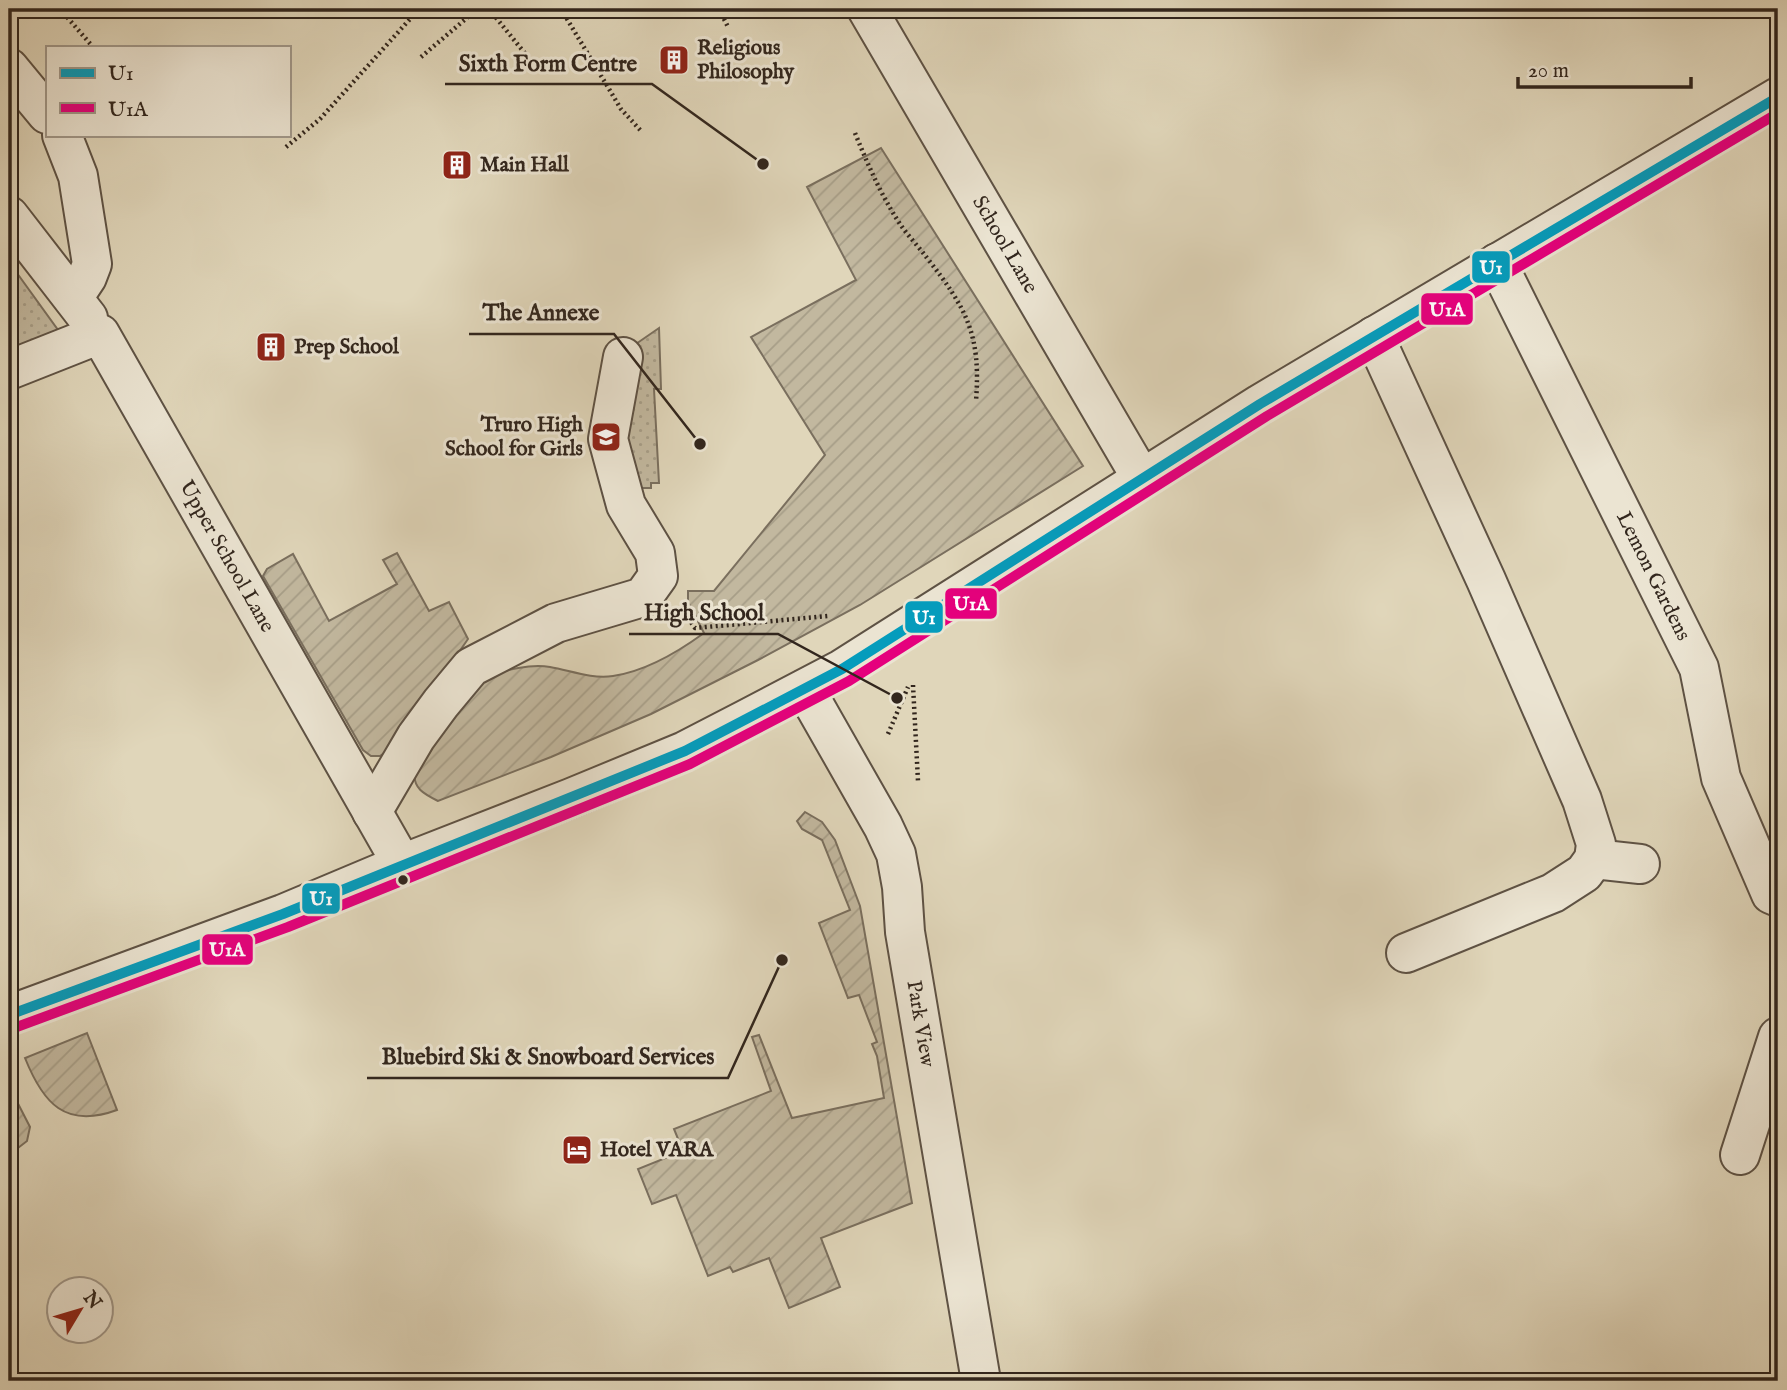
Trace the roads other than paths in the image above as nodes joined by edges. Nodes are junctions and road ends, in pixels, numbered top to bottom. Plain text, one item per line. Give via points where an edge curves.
1 (867, 9) edge
2 (9, 68) edge
3 (1778, 97) edge
4 (46, 113) edge
5 (62, 136) edge
6 (9, 216) edge
7 (1497, 263) junction
8 (73, 298) junction
9 (100, 334) junction
10 (1374, 336) junction
11 (623, 357) dead end
12 (9, 370) edge
13 (1142, 480) junction
14 (805, 689) junction
15 (372, 812) junction
16 (1594, 859) junction
17 (402, 864) junction
18 (1640, 864) dead end
19 (1778, 897) edge
20 (1405, 953) dead end
21 (9, 1015) edge
22 (1778, 1037) edge
23 (1740, 1155) dead end
24 (981, 1381) edge

1 - 13 street, School Lane
2 - 4 street
3 - 7 street
5 - 8 street via 78,176 92,264
6 - 8 street, Upper School Lane
7 - 10 street
7 - 19 street, Lemon Gardens via 1699,668 1721,778 1771,894
8 - 9 street, Upper School Lane
9 - 12 street
9 - 15 street, Upper School Lane
10 - 13 street
10 - 16 street via 1582,800 1596,844
11 - 15 street via 608,439 626,505 655,553 658,576 643,597 556,623 471,667 416,737
13 - 14 street
14 - 17 street via 685,751
14 - 24 street, Park View via 896,854 905,932
15 - 17 street, Upper School Lane
16 - 18 street
16 - 20 street via 1584,873 1553,893
17 - 21 street via 283,914
22 - 23 street

